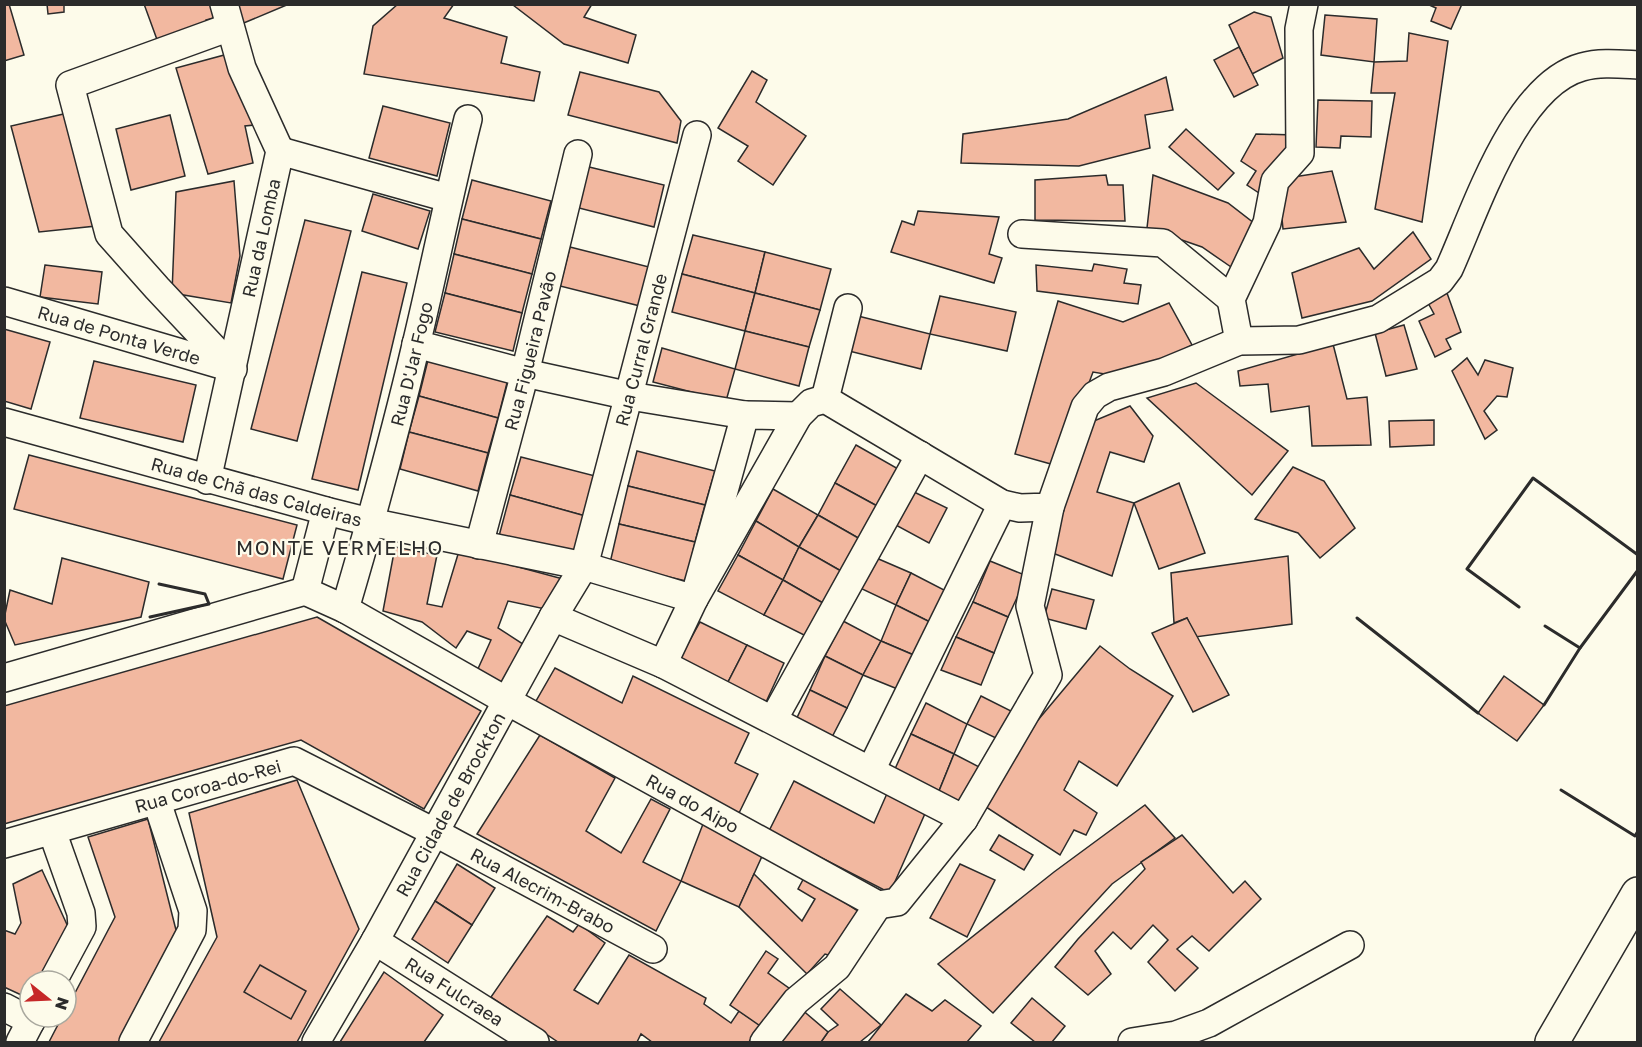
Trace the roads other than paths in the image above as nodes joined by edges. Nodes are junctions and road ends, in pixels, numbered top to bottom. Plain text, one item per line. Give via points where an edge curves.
1 (1304, 4) edge
2 (227, 16) edge
3 (1638, 65) edge
4 (468, 119) dead end
5 (697, 135) dead end
6 (280, 151) junction
7 (578, 154) dead end
8 (448, 198) junction
9 (1022, 234) dead end
10 (1231, 299) junction
11 (4, 301) edge
12 (848, 308) dead end
13 (1239, 341) junction
14 (416, 344) junction
15 (233, 369) junction
16 (525, 373) junction
17 (630, 396) junction
18 (825, 399) junction
19 (745, 415) junction
20 (798, 416) junction
21 (4, 422) edge
22 (920, 455) junction
23 (207, 480) junction
24 (1002, 504) junction
25 (1050, 507) junction
26 (326, 511) junction
27 (370, 522) junction
28 (479, 545) junction
29 (584, 566) junction
30 (305, 591) junction
31 (693, 599) junction
32 (345, 609) junction
33 (553, 617) junction
34 (663, 664) junction
35 (4, 678) edge
36 (507, 701) junction
37 (773, 720) junction
38 (871, 770) junction
39 (157, 802) junction
40 (964, 819) junction
41 (52, 831) junction
42 (434, 832) junction
43 (4, 844) edge
44 (1638, 894) edge
45 (878, 905) junction
46 (375, 942) junction
47 (1350, 945) dead end
48 (653, 949) dead end
49 (59, 969) edge
50 (4, 1008) edge
51 (18, 1019) edge
52 (133, 1042) edge
53 (318, 1042) edge
54 (534, 1042) edge
55 (764, 1042) edge
56 (1132, 1042) edge
57 (1552, 1042) edge

1 - 10 street via 1299,29 1300,153 1275,181 1267,223
2 - 6 street via 242,68
2 - 15 street via 70,85 109,234
3 - 13 street via 1598,63 1581,67 1565,74 1538,98 1512,131 1491,170 1449,269 1440,281 1378,319 1299,340
4 - 8 street, Rua D'Jar Fogo
5 - 17 street, Rua Curral Grande
6 - 8 street
6 - 15 street, Rua da Lomba
7 - 16 street, Rua Figueira Pavão
8 - 14 street, Rua D'Jar Fogo
9 - 10 street via 1164,243
10 - 13 street
11 - 15 street, Rua de Ponta Verde
12 - 18 street
13 - 25 street via 1095,395 1085,407
14 - 16 street
14 - 27 street, Rua D'Jar Fogo
15 - 23 street, Rua da Lomba
16 - 17 street
16 - 28 street, Rua Figueira Pavão
17 - 19 street
17 - 29 street, Rua Curral Grande
18 - 20 street via 811,403
18 - 22 street
19 - 20 street
19 - 31 street
20 - 31 street
21 - 23 street, Rua de Chã das Caldeiras
22 - 24 street
22 - 37 street
23 - 26 street, Rua de Chã das Caldeiras
24 - 25 street
24 - 38 street
25 - 40 street via 1030,606 1048,675
26 - 27 street, Rua de Chã das Caldeiras
26 - 30 street
27 - 28 street, Rua de Chã das Caldeiras
27 - 32 street, Rua D'Jar Fogo
28 - 29 street, Rua de Chã das Caldeiras
29 - 31 street, Rua de Chã das Caldeiras
29 - 33 street, Rua Cidade de Brockton
30 - 32 street, Rua do Aipo
30 - 35 street
31 - 34 street
32 - 36 street, Rua do Aipo
33 - 34 street
33 - 36 street, Rua Cidade de Brockton
34 - 37 street
36 - 42 street, Rua Cidade de Brockton
36 - 45 street, Rua do Aipo
37 - 38 street
38 - 40 street
39 - 41 street, Rua Coroa-do-Rei
39 - 42 street, Rua Coroa-do-Rei via 294,761
39 - 52 street via 193,911 192,930
40 - 45 street via 897,902
41 - 43 street, Rua Coroa-do-Rei
41 - 49 street via 81,913 82,927
42 - 46 street, Rua Cidade de Brockton
42 - 48 street, Rua Alecrim-Brabo
44 - 57 main road
45 - 55 street via 837,967 796,1001
46 - 53 street, Rua Cidade de Brockton
46 - 54 street, Rua Fulcraea
47 - 56 street via 1209,1023 1176,1035
50 - 51 street

